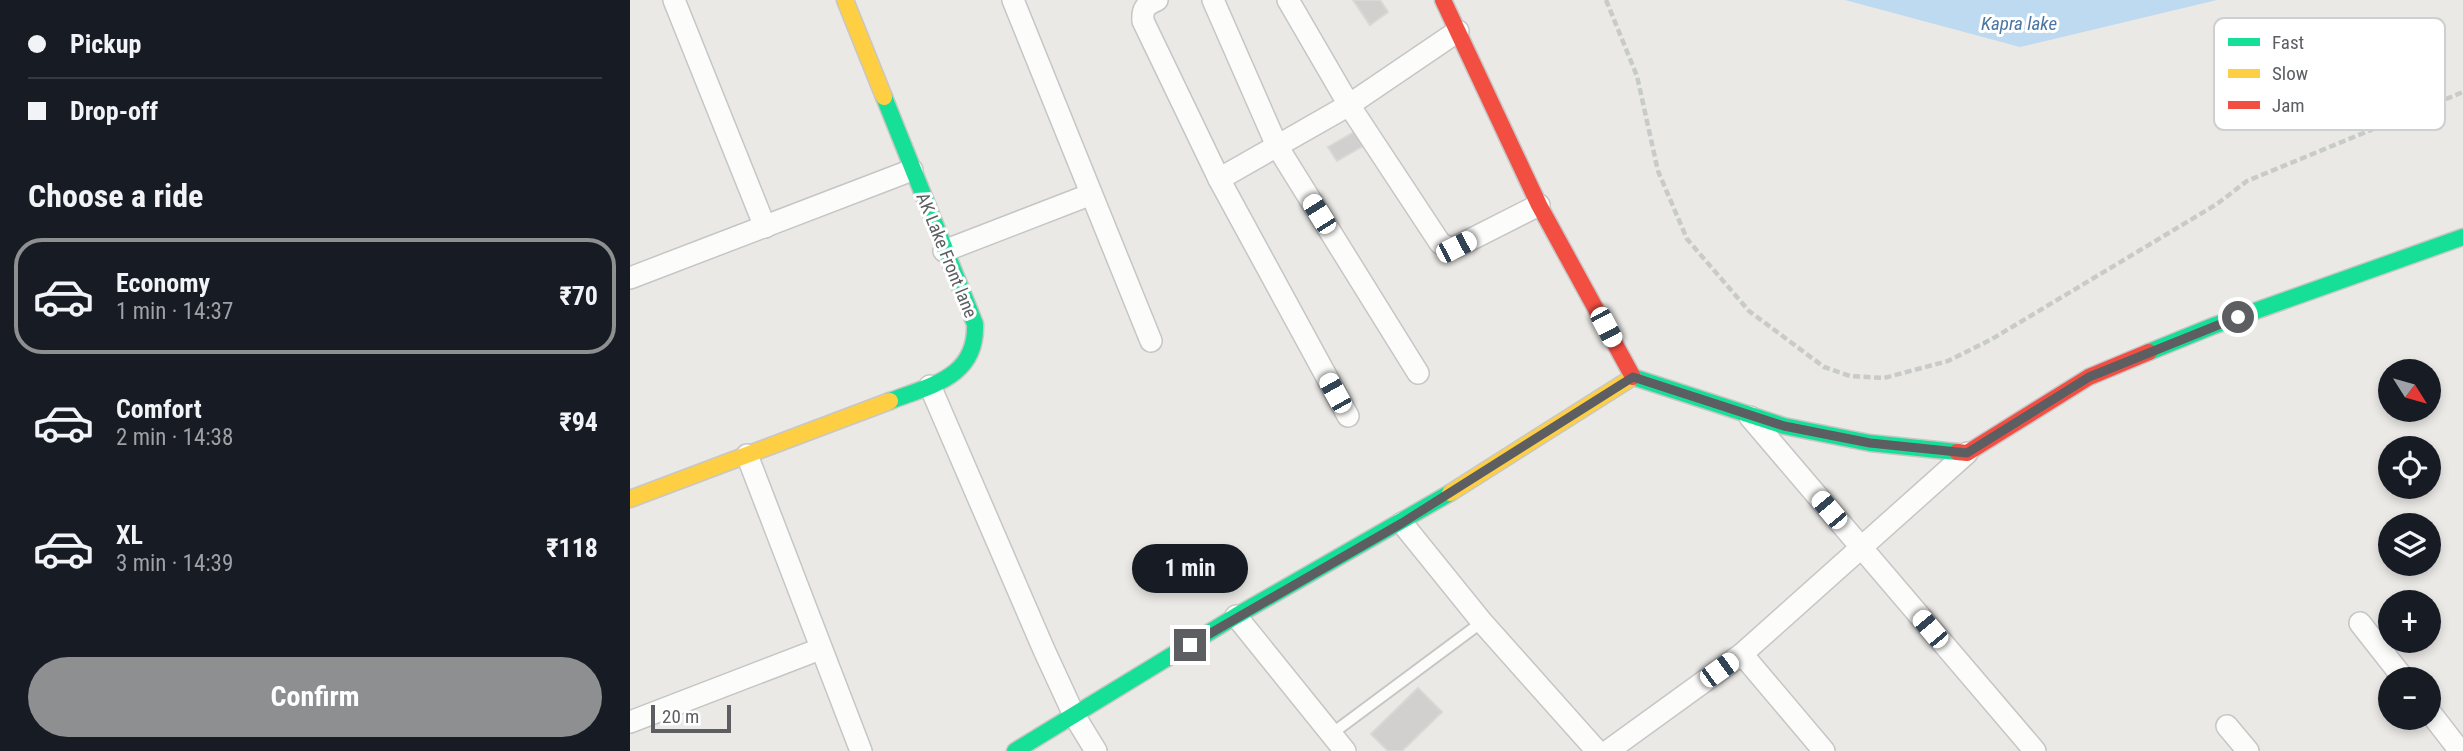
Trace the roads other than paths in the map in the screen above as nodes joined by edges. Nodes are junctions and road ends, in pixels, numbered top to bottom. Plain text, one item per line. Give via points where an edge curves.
1 (674, 0) edge
2 (845, 0) edge
3 (1013, 0) edge
4 (1157, 0) edge
5 (1213, 0) edge
6 (1288, 0) edge
7 (1443, 0) edge
8 (1458, 31) junction
9 (1349, 104) junction
10 (1277, 146) junction
11 (912, 170) junction
12 (1219, 179) junction
13 (1089, 195) junction
14 (1539, 205) junction
15 (765, 227) junction
16 (2463, 237) edge
17 (944, 251) junction
18 (630, 278) edge
19 (1151, 341) dead end
20 (1418, 373) dead end
21 (1633, 377) junction
22 (930, 386) junction
23 (1348, 416) dead end
24 (1750, 417) junction
25 (1967, 453) junction
26 (747, 455) junction
27 (630, 499) edge
28 (1402, 523) junction
29 (1860, 548) junction
30 (1236, 616) junction
31 (1482, 622) junction
32 (2360, 624) dead end
33 (820, 649) junction
34 (1742, 654) junction
35 (2394, 667) edge
36 (1074, 715) junction
37 (630, 722) edge
38 (2227, 726) dead end
39 (2441, 726) edge
40 (1330, 735) junction
41 (861, 751) edge
42 (1015, 751) edge
43 (1096, 751) edge
44 (1345, 751) edge
45 (1597, 751) edge
46 (1608, 751) edge
47 (1824, 751) edge
48 (2035, 751) edge
49 (2248, 751) edge
50 (2460, 751) edge

1 - 15 street
2 - 11 street
3 - 13 street
4 - 12 street via 1146,6 1143,20
5 - 10 street
6 - 9 street
7 - 8 street
8 - 9 street
8 - 14 street
9 - 10 street
9 - 14 street via 1440,243 1449,248
10 - 12 street
10 - 20 street
11 - 15 street, AK Lake Front lane
11 - 17 street, AK Lake Front lane
12 - 23 street
13 - 17 street
13 - 19 street
14 - 21 street
15 - 18 street, AK Lake Front lane
16 - 25 street via 2213,326 2089,377
17 - 22 street, AK Lake Front lane via 975,324 977,346 967,365
21 - 24 street
21 - 28 street
22 - 26 street, AK Lake Front lane
22 - 36 street
24 - 25 street via 1870,443
24 - 29 street
25 - 29 street
26 - 27 street, AK Lake Front lane
26 - 33 street
28 - 30 street
28 - 31 street
29 - 34 street
29 - 48 street
30 - 36 street
30 - 40 street
31 - 40 lane
31 - 45 street
32 - 35 street
33 - 37 street
33 - 41 street
34 - 46 street
34 - 47 street
36 - 42 street
36 - 43 street
38 - 49 street
39 - 50 street
40 - 44 street

